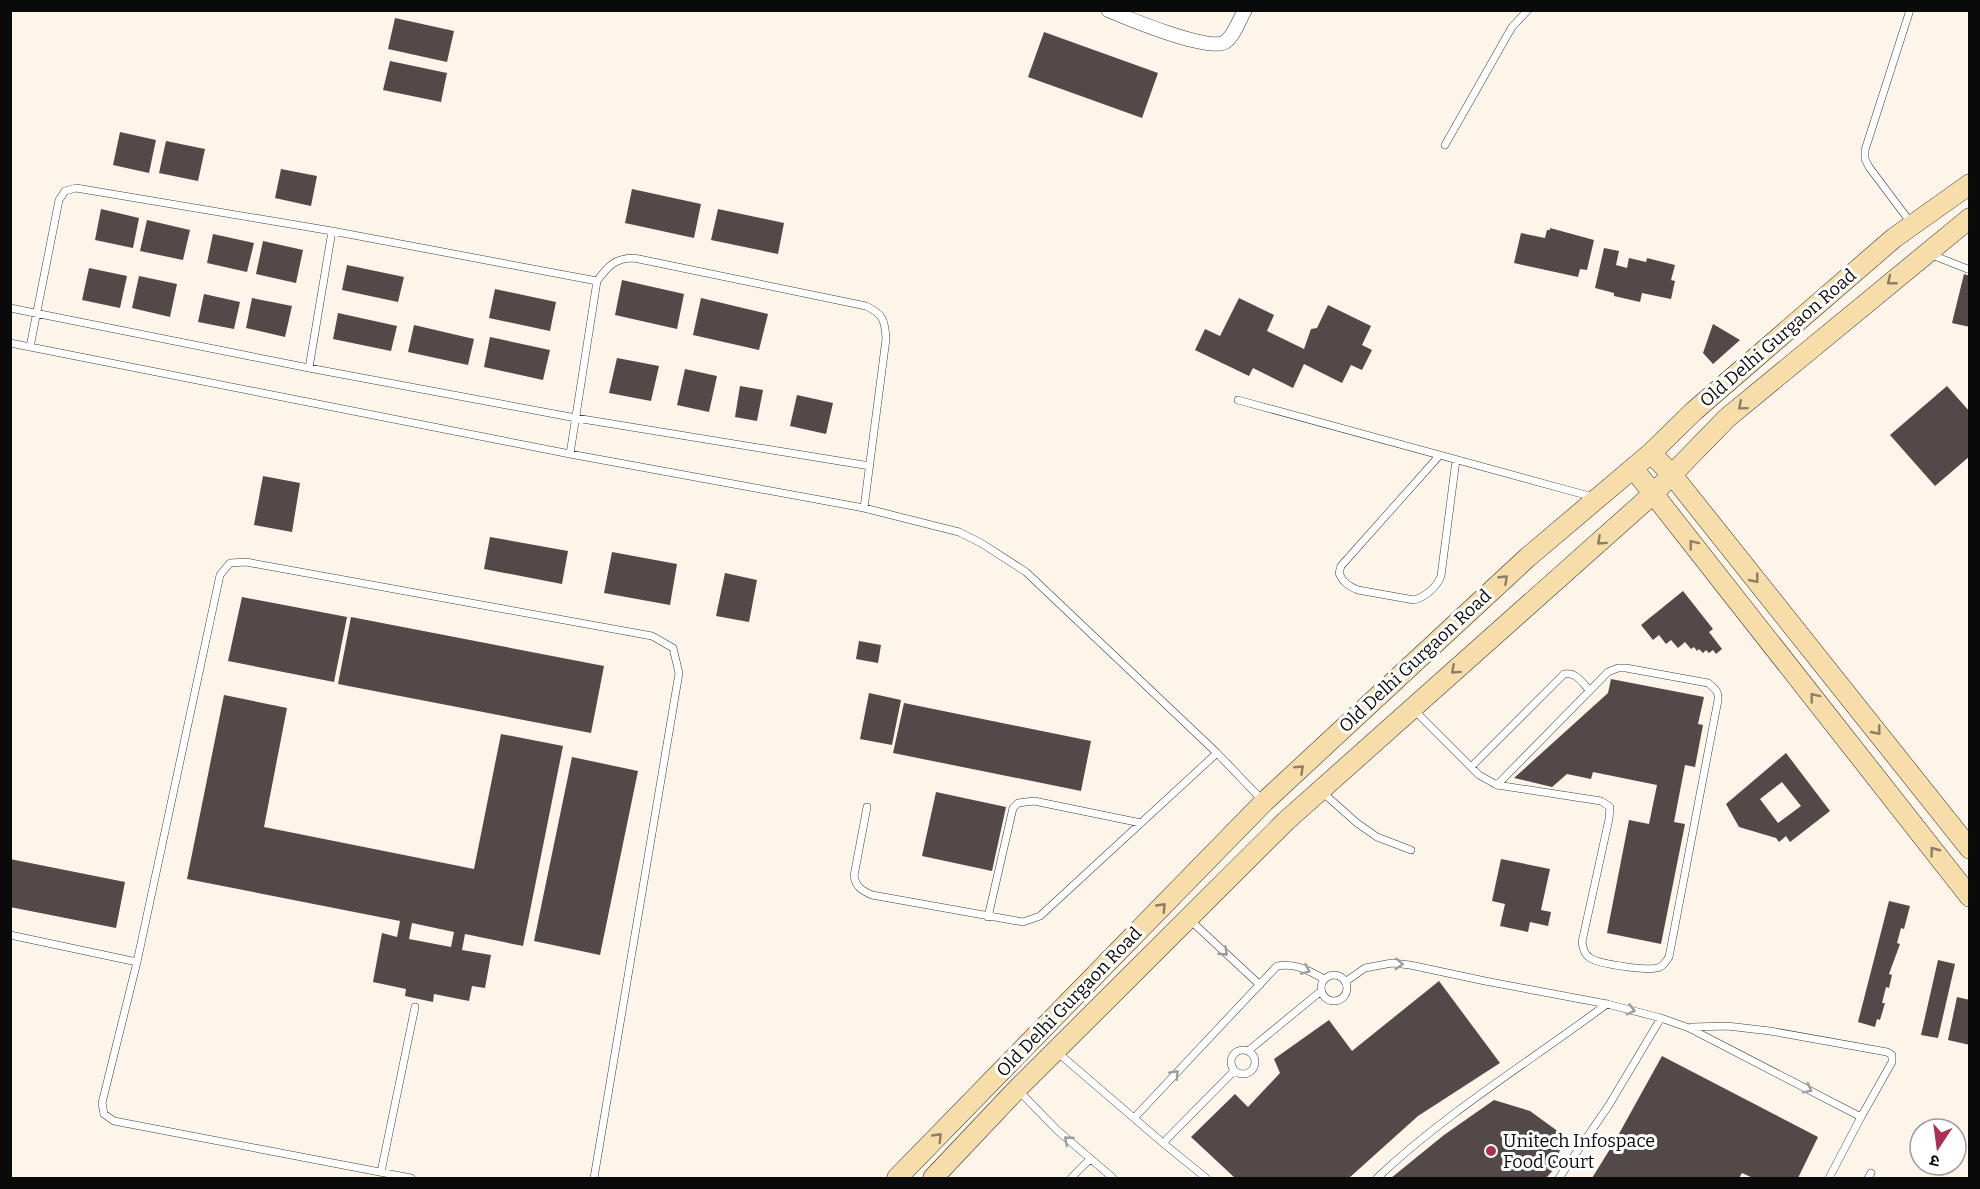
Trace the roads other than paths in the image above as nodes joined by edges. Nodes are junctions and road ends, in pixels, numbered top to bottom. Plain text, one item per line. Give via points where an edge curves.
1 (1108, 10) edge
2 (1245, 10) edge
3 (1528, 10) edge
4 (1910, 10) edge
5 (1445, 144) dead end
6 (1970, 184) edge
7 (1970, 218) edge
8 (1912, 224) junction
9 (332, 231) junction
10 (1927, 253) junction
11 (1970, 270) edge
12 (597, 281) junction
13 (10, 308) edge
14 (36, 313) junction
15 (10, 343) edge
16 (30, 347) junction
17 (309, 368) junction
18 (1238, 400) dead end
19 (576, 418) junction
20 (1651, 453) junction
21 (570, 454) junction
22 (1438, 456) junction
23 (1456, 460) junction
24 (870, 466) junction
25 (1633, 468) junction
26 (1672, 476) junction
27 (1653, 494) junction
28 (1598, 498) junction
29 (864, 508) junction
30 (1589, 690) junction
31 (1413, 708) junction
32 (1217, 753) junction
33 (1471, 767) junction
34 (1497, 785) junction
35 (1321, 790) junction
36 (1264, 802) junction
37 (867, 807) dead end
38 (1142, 823) junction
39 (1970, 849) edge
40 (1411, 850) dead end
41 (1970, 897) edge
42 (988, 916) junction
43 (1188, 918) junction
44 (10, 934) edge
45 (137, 962) junction
46 (1324, 979) junction
47 (1345, 982) junction
48 (1260, 985) junction
49 (1321, 991) junction
50 (1607, 1004) junction
51 (415, 1006) dead end
52 (1661, 1018) junction
53 (1689, 1028) junction
54 (1056, 1051) junction
55 (1248, 1051) junction
56 (1234, 1071) junction
57 (1017, 1089) junction
58 (1861, 1116) junction
59 (1135, 1117) junction
60 (1163, 1143) junction
61 (1090, 1159) junction
62 (381, 1173) junction
63 (1112, 1178) edge
64 (411, 1179) edge
65 (594, 1179) edge
66 (897, 1179) edge
67 (933, 1179) edge
68 (1071, 1179) edge
69 (1206, 1179) edge
70 (1377, 1179) edge
71 (1559, 1179) edge
72 (1829, 1179) edge

1 - 2 street via 1196,43 1212,45 1223,44 1230,37
3 - 5 lane via 1512,27
4 - 8 lane via 1865,159
6 - 8 main road, Old Delhi Gurgaon Road
7 - 10 main road, Old Delhi Gurgaon Road
8 - 20 main road, Old Delhi Gurgaon Road via 1694,411
9 - 12 lane
9 - 14 lane via 76,188 65,191 59,200
9 - 17 lane
10 - 11 lane
10 -> 26 main road, Old Delhi Gurgaon Road via 1727,418
12 - 19 lane
12 - 24 lane via 608,266 621,258 634,258 866,306 879,312 886,339
13 - 14 lane
14 - 16 lane
14 - 17 lane
15 - 16 lane
16 - 21 lane
17 - 19 lane
18 - 22 lane
19 - 21 lane
19 - 24 lane
20 - 25 main road, Old Delhi Gurgaon Road
20 - 26 main road
21 - 29 lane
22 - 23 lane
22 - 23 lane via 1341,566 1342,580 1350,586 1414,600 1436,586 1441,576
23 - 28 lane
24 - 29 lane
25 - 27 main road
25 - 28 main road, Old Delhi Gurgaon Road
26 - 27 main road, Old Delhi Gurgaon Road
26 -> 39 main road
27 -> 31 main road, Old Delhi Gurgaon Road
41 -> 27 main road
36 -> 28 main road, Old Delhi Gurgaon Road via 1528,557
29 - 32 lane via 959,532 1026,572
30 - 33 lane via 1576,675 1564,674
30 - 34 lane
30 - 34 lane via 1618,668 1708,683 1718,694 1669,957 1663,965 1646,969 1599,961 1584,951 1582,942 1610,807 1601,801
31 - 33 lane
31 - 35 main road, Old Delhi Gurgaon Road
32 - 36 lane
32 - 38 lane
33 - 34 lane
35 - 40 lane via 1377,837
35 - 43 main road, Old Delhi Gurgaon Road
66 -> 36 main road, Old Delhi Gurgaon Road
37 - 42 lane via 854,876 862,891
38 - 42 lane via 1040,916 1023,922
38 - 42 lane via 1034,801 1017,803
43 -> 48 lane
43 - 54 main road, Old Delhi Gurgaon Road
44 - 45 lane
45 - 62 lane via 102,1102 104,1114 114,1121
45 - 65 lane via 220,575 230,563 246,562 652,636 673,648 679,673
46 - 47 lane via 1335,975
48 -> 46 lane via 1277,966 1288,964 1301,966
46 - 49 lane
47 - 49 lane via 1346,990 1338,1000 1329,1000
47 -> 50 lane via 1365,968 1401,964
59 -> 48 lane
49 - 55 lane
50 -> 52 lane
50 - 70 lane via 1498,1080
51 - 62 lane
52 - 53 lane
52 - 71 lane
53 -> 58 lane
53 - 58 lane via 1727,1026 1778,1032 1887,1052 1892,1055 1892,1062
54 - 57 main road, Old Delhi Gurgaon Road
54 - 59 lane
55 - 56 lane via 1239,1051 1232,1057
55 - 56 lane via 1255,1058 1254,1068 1247,1074
56 - 60 lane
61 -> 57 lane
57 - 67 main road, Old Delhi Gurgaon Road
58 - 72 lane
59 - 60 lane
60 - 69 lane
61 - 63 lane
61 - 68 lane
62 - 64 lane

